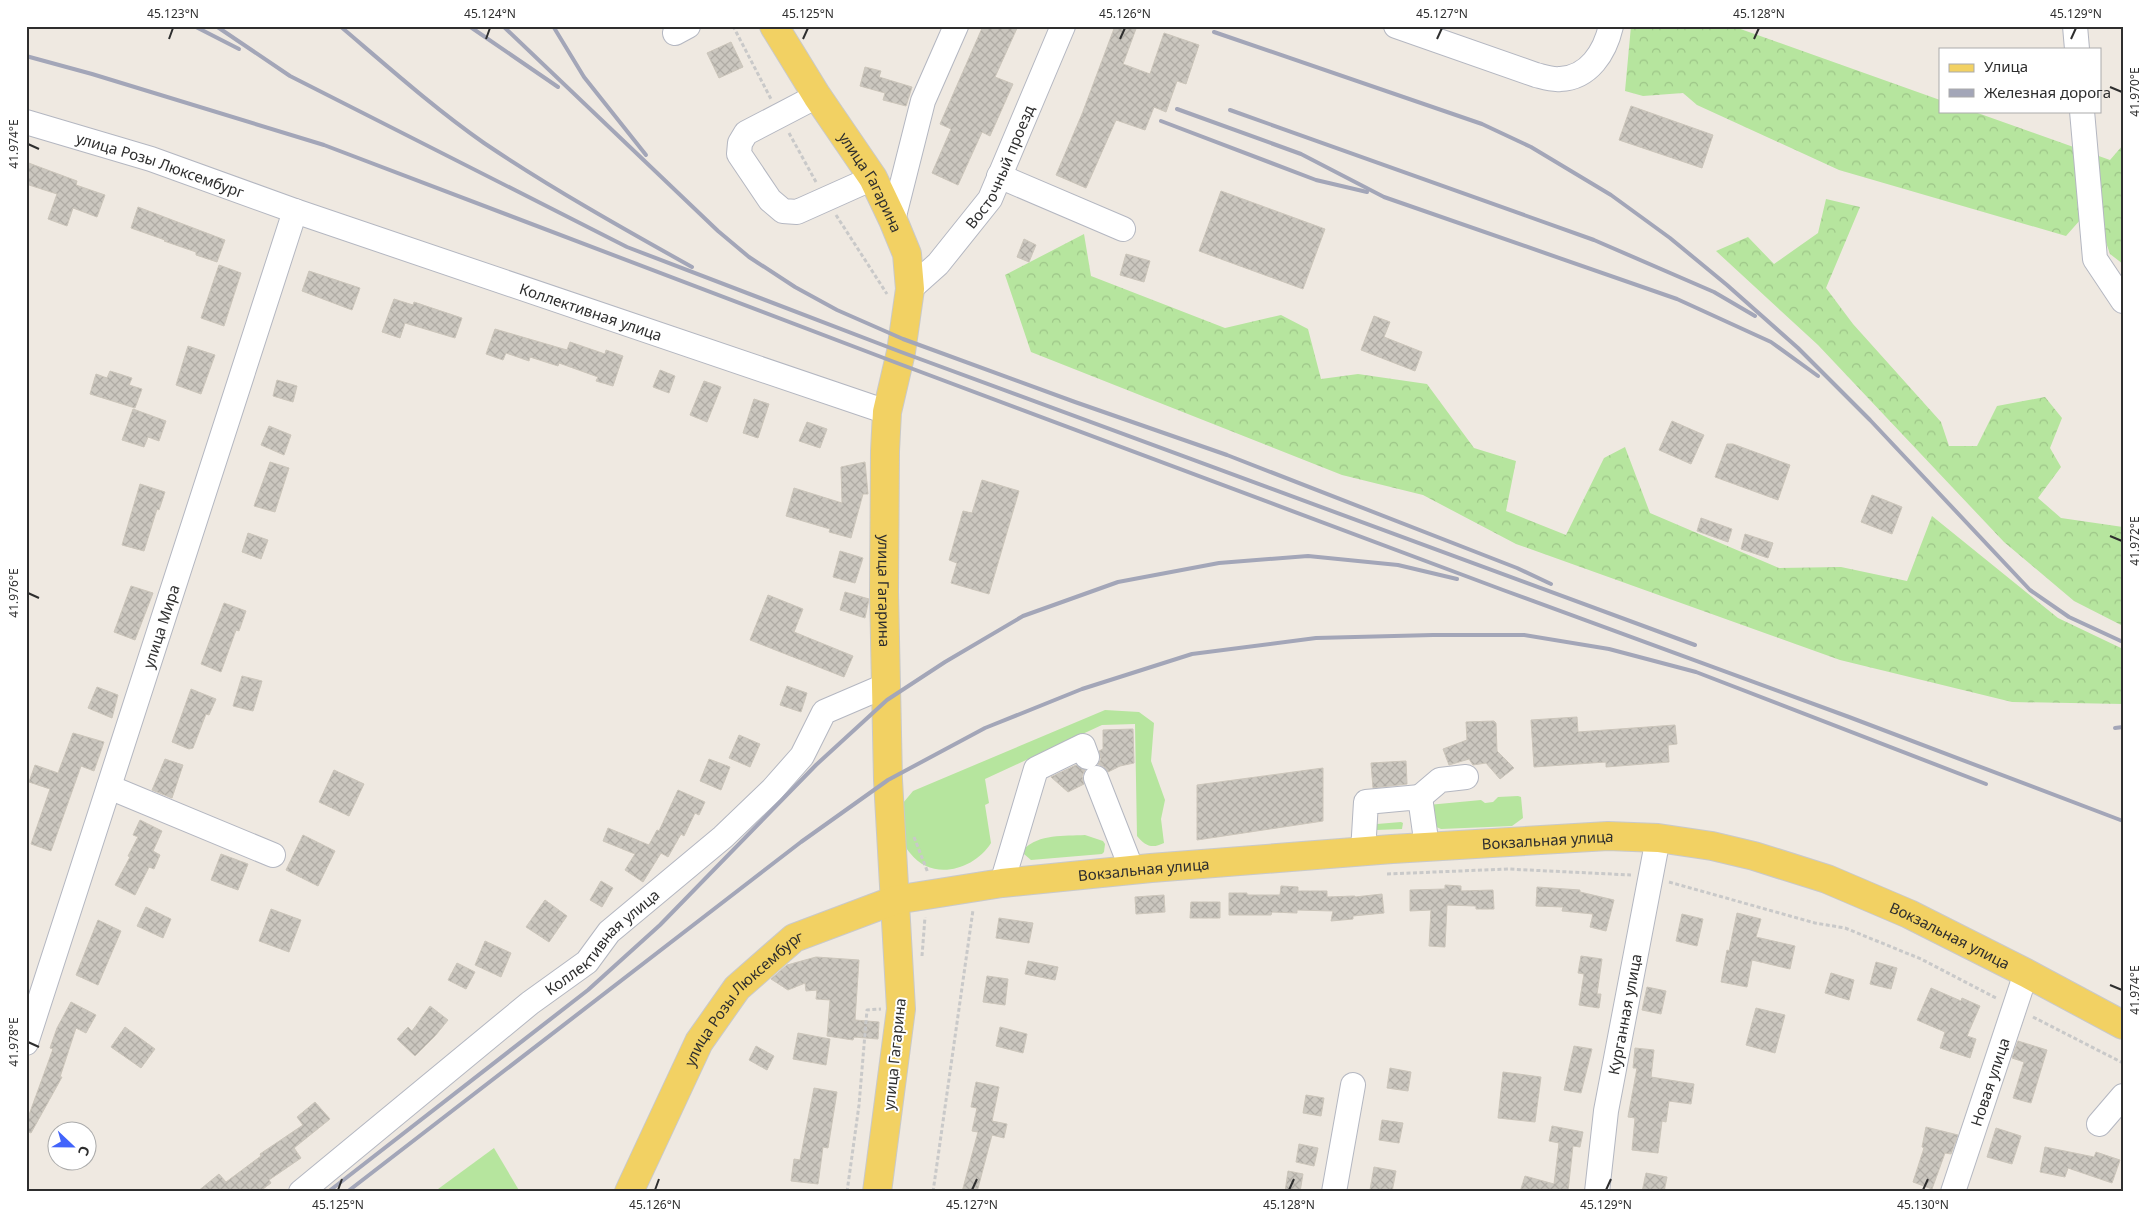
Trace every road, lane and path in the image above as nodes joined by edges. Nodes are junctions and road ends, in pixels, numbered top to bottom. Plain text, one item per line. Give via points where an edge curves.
1 (733, 26) edge
2 (774, 26) edge
3 (956, 26) edge
4 (1063, 26) edge
5 (1396, 26) edge
6 (1611, 26) edge
7 (2075, 26) edge
8 (2077, 48) edge
9 (817, 96) junction
10 (2082, 112) edge
11 (779, 115) junction
12 (26, 122) edge
13 (999, 176) junction
14 (873, 178) junction
15 (826, 199) junction
16 (295, 211) junction
17 (893, 220) junction
18 (1123, 229) dead end
19 (901, 294) junction
20 (2123, 301) edge
21 (887, 412) junction
22 (887, 685) junction
23 (1087, 757) dead end
24 (1466, 777) dead end
25 (1096, 778) dead end
26 (108, 787) junction
27 (1420, 797) junction
28 (1658, 838) junction
29 (1427, 847) junction
30 (1363, 852) junction
31 (273, 855) dead end
32 (1132, 870) junction
33 (1378, 874) dead end
34 (1650, 877) junction
35 (1002, 883) junction
36 (935, 892) joint
37 (895, 900) junction
38 (974, 903) dead end
39 (2026, 972) junction
40 (2014, 1007) junction
41 (2123, 1025) edge
42 (26, 1043) edge
43 (2123, 1063) edge
44 (1352, 1085) dead end
45 (2123, 1096) edge
46 (2099, 1124) dead end
47 (301, 1192) edge
48 (629, 1192) edge
49 (877, 1192) edge
50 (933, 1192) edge
51 (1334, 1192) edge
52 (1597, 1192) edge
53 (1953, 1192) edge

1 - 11 path
2 - 9 main road, улица Гагарина
3 - 17 street via 923,101
4 - 13 street, Восточный проезд
5 - 6 street via 1558,80 1572,78 1591,66 1604,50
7 - 8 street
9 - 11 street
9 - 14 main road, улица Гагарина
10 - 20 street via 2095,259
11 - 15 path
11 - 15 street via 746,133 740,143 739,154 770,200 783,211 797,212
12 - 16 street, улица Розы Люксембург via 151,159
13 - 18 street
13 - 19 street, Восточный проезд via 990,199 938,264
14 - 15 street
14 - 17 main road, улица Гагарина
15 - 19 path
16 - 21 street, Коллективная улица
16 - 26 street, улица Мира
17 - 19 main road, улица Гагарина via 907,254
19 - 21 main road, улица Гагарина via 902,345
21 - 22 main road, улица Гагарина via 884,573
22 - 37 main road, улица Гагарина via 888,780
22 - 47 street, Коллективная улица via 824,712 802,756 772,790 723,837 609,932 587,962 530,1003
23 - 35 street via 1083,746 1036,769
24 - 27 street via 1440,780
25 - 32 street
26 - 31 street
26 - 42 street, улица Мира
27 - 29 street
27 - 30 street via 1366,802
28 - 29 main road, Вокзальная улица via 1608,836
28 - 34 street, Курганная улица
28 - 39 main road, Вокзальная улица via 1746,854 1827,879 1909,914
29 - 30 main road, Вокзальная улица
30 - 32 main road, Вокзальная улица
32 - 35 main road, Вокзальная улица
33 - 34 path via 1508,869
34 - 40 path via 1815,923 1845,928 1921,959
34 - 52 street, Курганная улица via 1606,1112
35 - 36 main road, Вокзальная улица
36 - 37 main road, улица Розы Люксембург
37 - 48 main road, улица Розы Люксембург via 794,938 737,988 699,1042
37 - 49 main road, улица Гагарина via 901,1009
38 - 50 path
39 - 40 street, Новая улица
39 - 41 main road, Вокзальная улица
40 - 43 path
40 - 53 street, Новая улица
44 - 51 street
45 - 46 street

